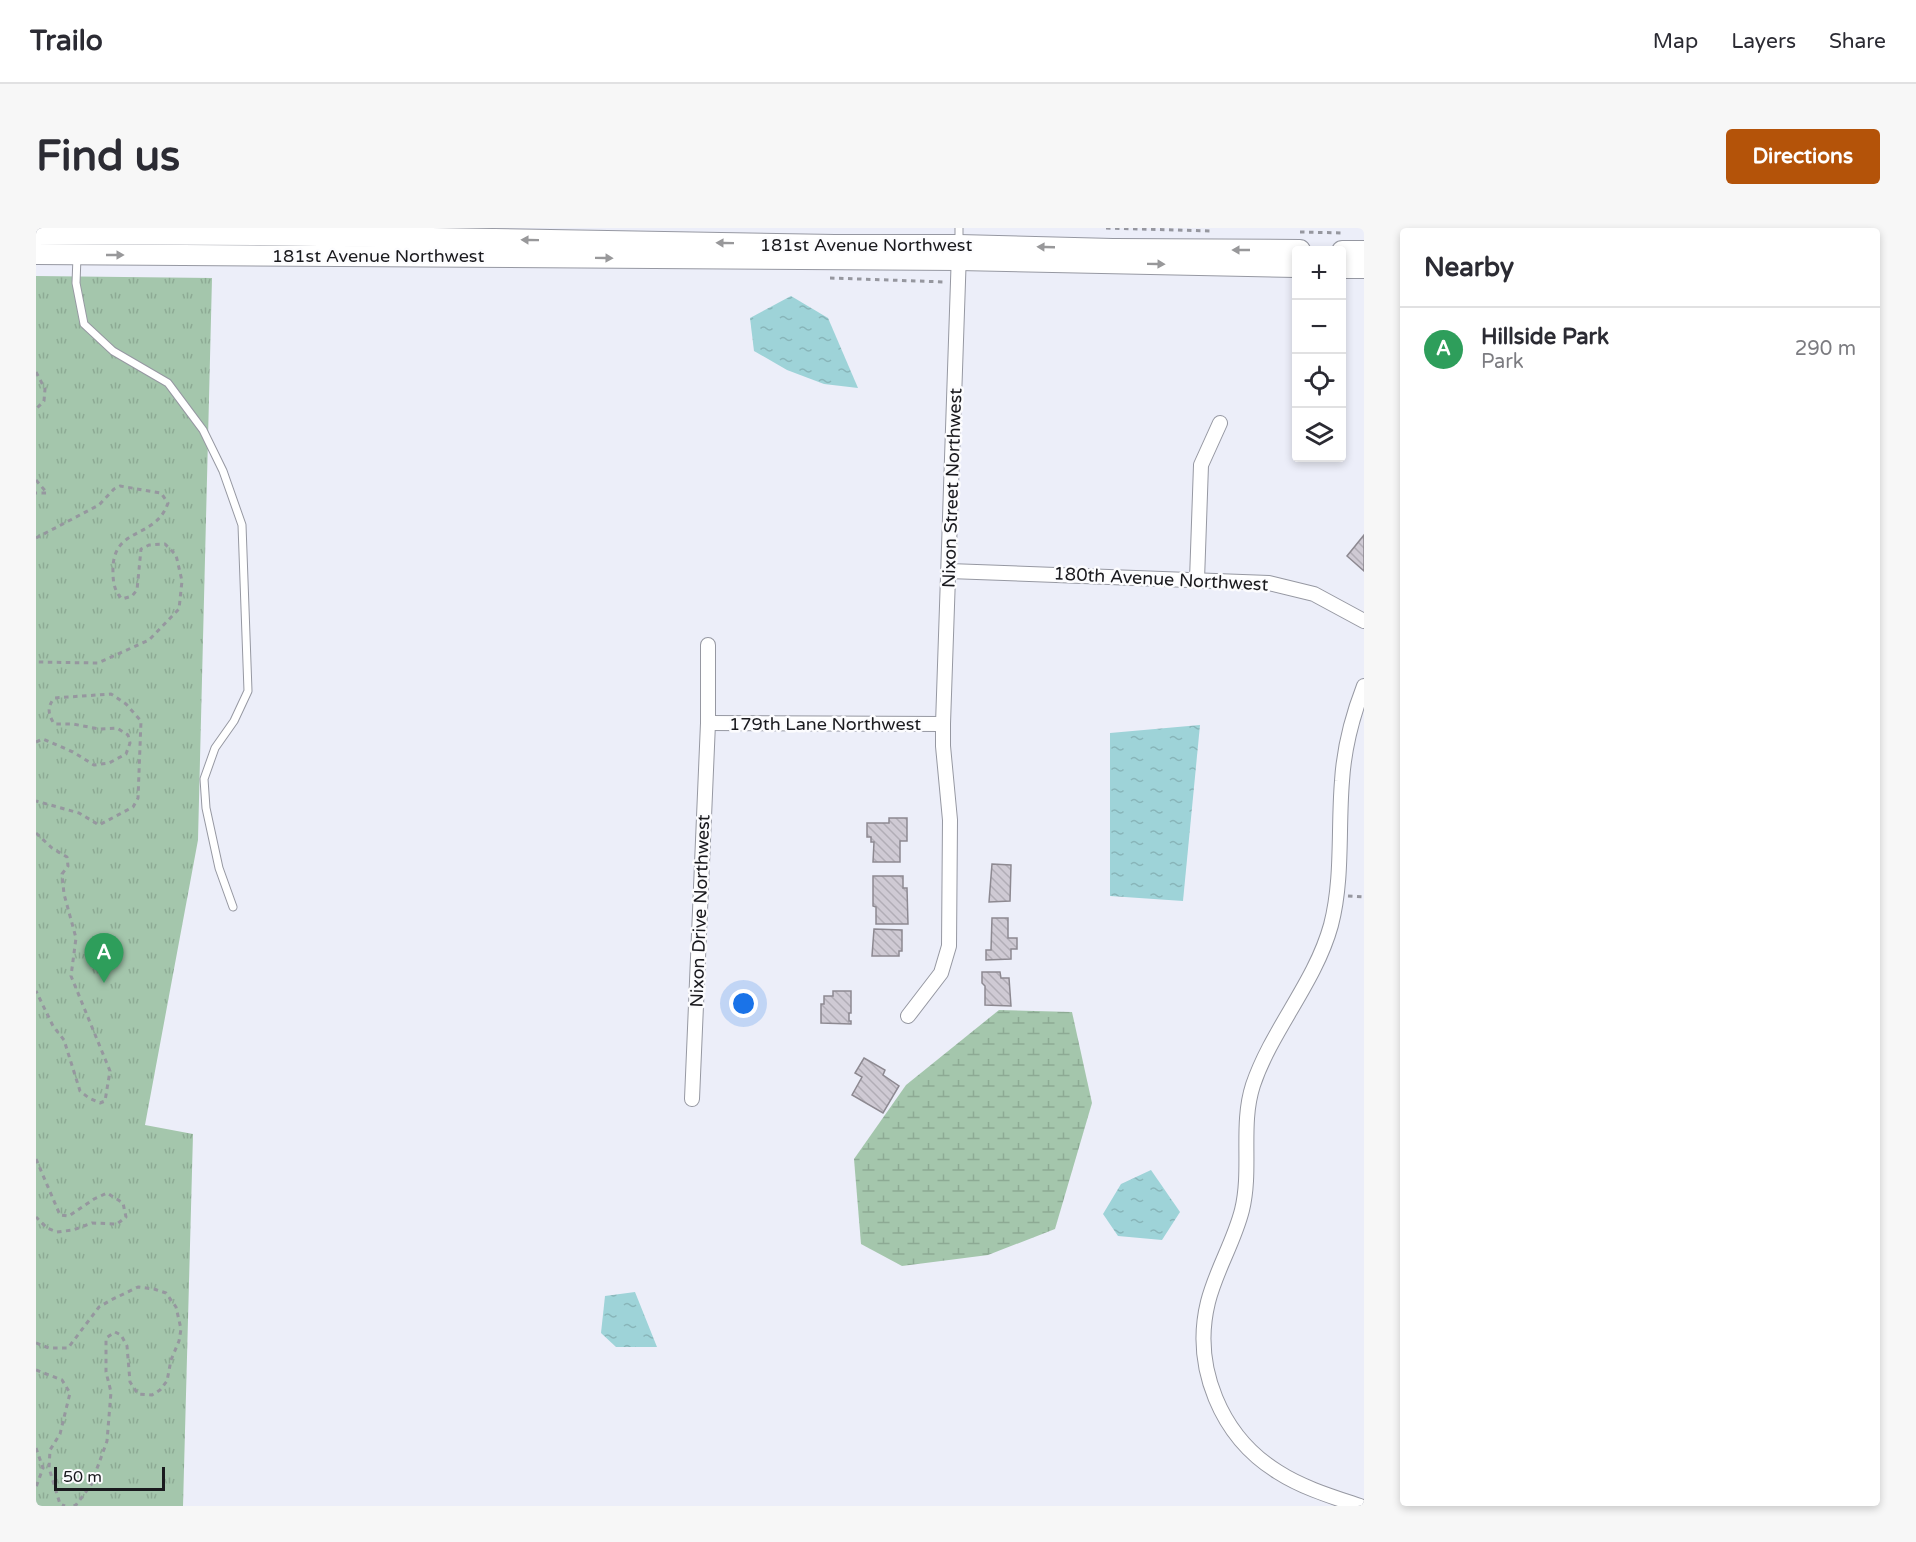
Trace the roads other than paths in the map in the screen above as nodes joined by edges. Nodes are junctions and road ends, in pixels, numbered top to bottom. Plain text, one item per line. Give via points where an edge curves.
1 (78, 231) edge
2 (36, 234) edge
3 (1298, 241) edge
4 (959, 246) edge
5 (1346, 251) edge
6 (1364, 251) edge
7 (36, 254) edge
8 (77, 255) junction
9 (1292, 267) edge
10 (1346, 268) edge
11 (1364, 268) edge
12 (1220, 423) dead end
13 (949, 571) junction
14 (1197, 580) junction
15 (1364, 621) edge
16 (708, 645) dead end
17 (1364, 686) edge
18 (708, 723) junction
19 (943, 724) junction
20 (233, 907) dead end
21 (908, 1016) dead end
22 (692, 1099) dead end
23 (1362, 1505) edge

1 - 2 main road, 181st Avenue Northwest
4 -> 1 main road, 181st Avenue Northwest
1 - 8 main road
3 -> 4 main road, 181st Avenue Northwest via 1113,249
8 -> 4 main road, 181st Avenue Northwest
4 -> 9 main road, 181st Avenue Northwest
4 - 13 street, Nixon Street Northwest
5 - 6 main road
7 - 8 main road, 181st Avenue Northwest
8 - 20 lane via 76,283 84,324 113,351 168,383 203,430 242,525 248,691 215,748 204,779 219,868
10 - 11 main road
12 - 14 street via 1201,465
13 - 14 street, 180th Avenue Northwest
13 - 19 street, Nixon Street Northwest
14 - 15 street, 180th Avenue Northwest via 1269,583 1292,588 1314,594
16 - 18 street, Nixon Drive Northwest
17 - 23 street via 1345,753 1332,922 1316,964 1253,1086 1247,1132 1247,1187 1214,1279 1204,1338 1215,1399 1255,1456 1279,1473 1323,1494
18 - 19 street, 179th Lane Northwest
18 - 22 street, Nixon Drive Northwest
19 - 21 street, Nixon Street Northwest via 951,820 949,946 941,973

